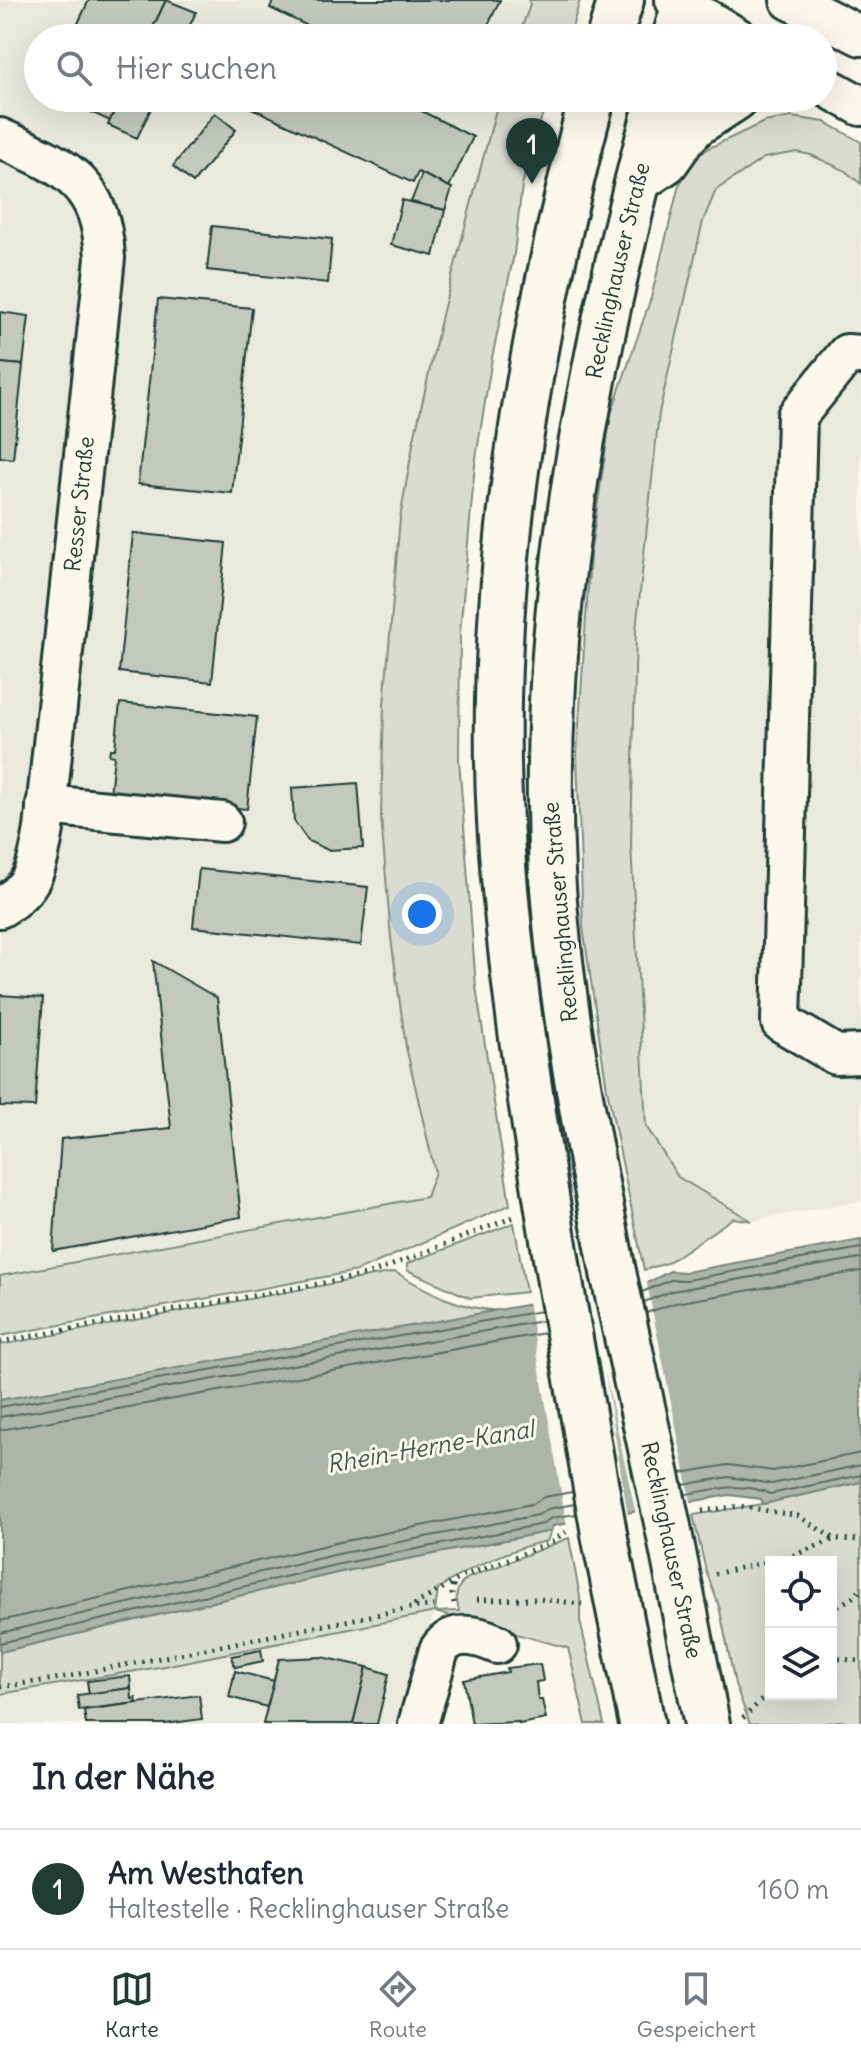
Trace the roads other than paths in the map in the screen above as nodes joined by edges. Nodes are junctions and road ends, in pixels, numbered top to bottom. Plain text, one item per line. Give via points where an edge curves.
1 (621, 0) edge
2 (790, 0) edge
3 (680, 11) edge
4 (613, 24) edge
5 (708, 24) edge
6 (861, 36) edge
7 (837, 93) edge
8 (861, 106) edge
9 (588, 112) edge
10 (655, 112) edge
11 (713, 112) edge
12 (0, 138) edge
13 (638, 180) junction
14 (861, 355) edge
15 (46, 805) junction
16 (222, 822) dead end
17 (0, 908) edge
18 (861, 1054) edge
19 (497, 1644) dead end
20 (418, 1724) edge
21 (642, 1724) edge
22 (707, 1724) edge

1 - 4 main road
2 - 6 street
3 - 5 street
7 - 8 street
9 - 21 main road, bridge via 533,357 505,562 500,819 526,1071 605,1539
10 - 13 main road, Recklinghauser Straße
11 - 13 main road via 695,124 666,161
12 - 15 street, Resser Straße via 75,178 94,201 104,228
13 - 22 main road, Recklinghauser Straße, bridge via 601,332 575,482 561,587 550,813 558,941 574,1068
14 - 18 street via 847,354 797,416 781,1022 836,1055
15 - 16 street
15 - 17 street, Resser Straße via 36,869 18,897
19 - 20 street via 469,1635 445,1641

